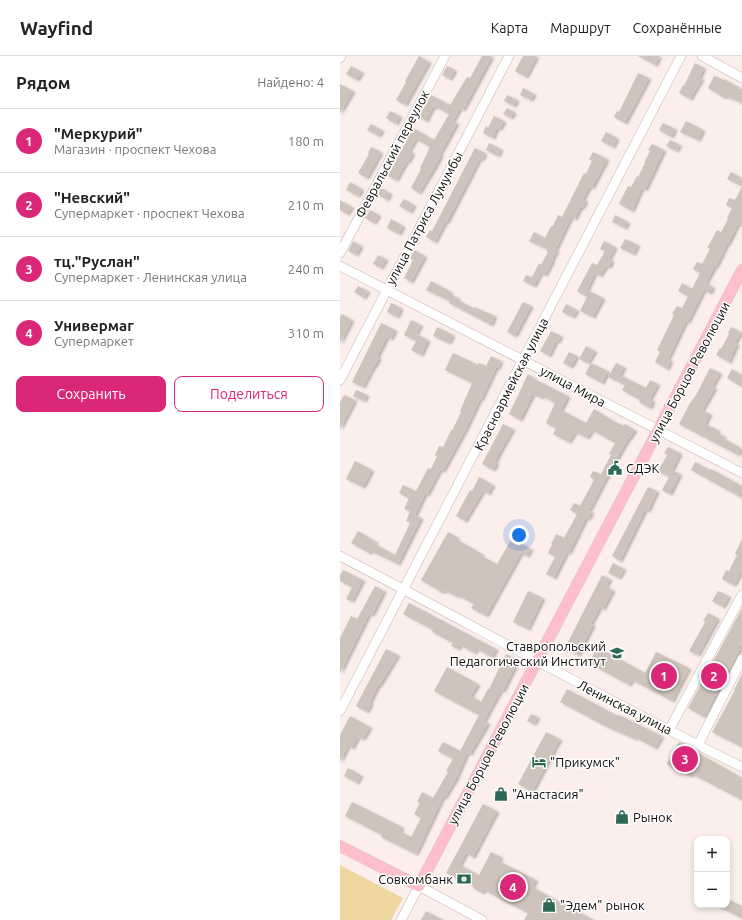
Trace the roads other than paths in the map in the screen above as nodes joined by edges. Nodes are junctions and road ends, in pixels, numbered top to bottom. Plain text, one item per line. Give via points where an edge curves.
1 (445, 56) edge
2 (509, 56) edge
3 (681, 56) edge
4 (702, 56) edge
5 (742, 78) edge
6 (340, 253) edge
7 (340, 266) edge
8 (742, 270) edge
9 (387, 290) junction
10 (524, 360) junction
11 (340, 380) edge
12 (658, 430) junction
13 (742, 473) edge
14 (340, 556) edge
15 (404, 590) junction
16 (742, 595) edge
17 (742, 659) edge
18 (537, 661) junction
19 (340, 711) edge
20 (669, 730) junction
21 (698, 745) junction
22 (742, 767) edge
23 (340, 846) edge
24 (419, 886) junction
25 (401, 920) edge
26 (482, 920) edge

1 - 6 street, Февральский переулок
2 - 9 street, улица Патриса Лумумбы
3 - 10 street, Красноармейская улица
4 - 5 street
7 - 9 street, улица Мира
8 - 12 main road, улица Борцов Революции
9 - 10 street, улица Мира
9 - 11 street, улица Патриса Лумумбы
10 - 12 street, улица Мира
10 - 15 street, Красноармейская улица
12 - 13 street, улица Мира
12 - 18 main road, улица Борцов Революции
14 - 15 street, Ленинская улица
15 - 18 street, Ленинская улица
15 - 19 street, Красноармейская улица
16 - 20 street
17 - 21 street
18 - 20 street, Ленинская улица
18 - 24 main road, улица Борцов Революции
20 - 21 street, Ленинская улица
21 - 22 street, Ленинская улица
23 - 24 main road
24 - 25 street, улица Борцов Революции
24 - 26 street

